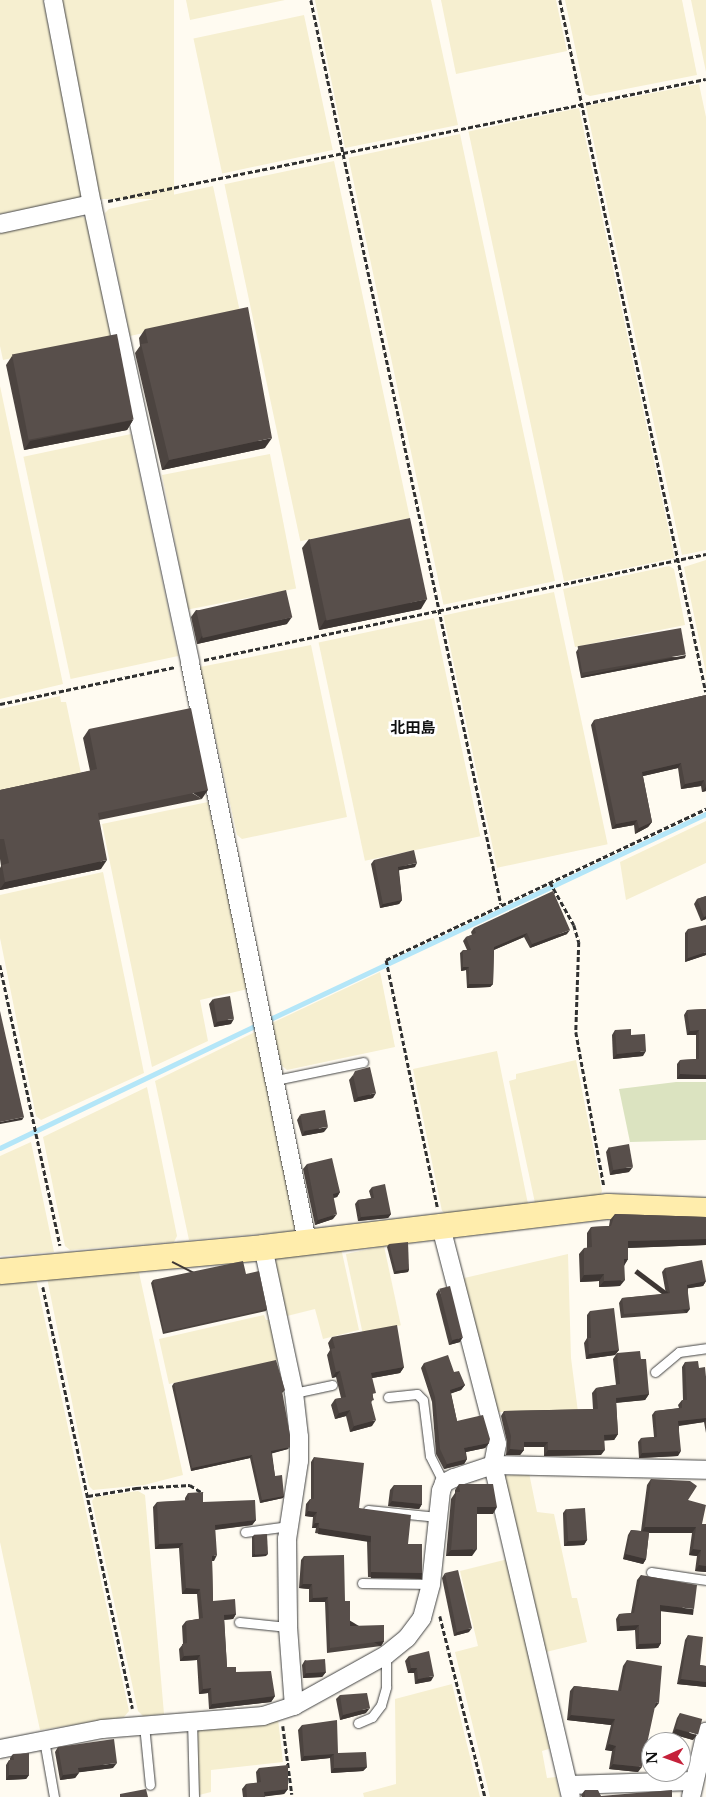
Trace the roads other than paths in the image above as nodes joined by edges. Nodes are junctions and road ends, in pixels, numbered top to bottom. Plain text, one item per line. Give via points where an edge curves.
1 (53, 0) edge
2 (92, 204) junction
3 (0, 224) edge
4 (362, 1062) dead end
5 (276, 1080) junction
6 (706, 1210) edge
7 (441, 1227) junction
8 (307, 1241) junction
9 (263, 1247) junction
10 (0, 1270) edge
11 (706, 1348) edge
12 (655, 1372) dead end
13 (332, 1385) dead end
14 (294, 1393) junction
15 (388, 1397) dead end
16 (493, 1465) junction
17 (706, 1470) edge
18 (444, 1483) junction
19 (368, 1510) edge
20 (438, 1517) junction
21 (289, 1526) junction
22 (245, 1532) dead end
23 (651, 1572) dead end
24 (706, 1580) edge
25 (362, 1583) dead end
26 (429, 1591) junction
27 (239, 1622) dead end
28 (288, 1627) junction
29 (386, 1655) junction
30 (287, 1708) junction
31 (192, 1720) junction
32 (358, 1723) dead end
33 (140, 1725) junction
34 (706, 1732) edge
35 (44, 1740) junction
36 (0, 1748) edge
37 (150, 1785) dead end
38 (692, 1789) edge
39 (570, 1791) edge
40 (54, 1797) edge
41 (194, 1797) edge

1 - 2 street
2 - 3 street
2 - 5 street
4 - 5 lane
5 - 8 street
6 - 7 street via 608,1206
7 - 8 street
7 - 16 street via 497,1444
8 - 9 street
9 - 10 street
9 - 14 street
11 - 12 lane via 679,1352
13 - 14 lane
14 - 21 street via 299,1461
15 - 18 lane via 416,1394 422,1400 430,1456
16 - 17 street
16 - 18 street
16 - 39 street
18 - 20 street
19 - 20 lane
20 - 26 street
21 - 22 lane
21 - 28 street
23 - 24 lane
25 - 26 lane
26 - 29 street via 422,1618 412,1632
27 - 28 lane
28 - 30 street
29 - 30 street
29 - 32 lane via 386,1687 381,1705 372,1717
30 - 31 street via 263,1716
31 - 33 street
31 - 41 lane
33 - 35 street
33 - 37 lane
34 - 38 street
35 - 36 street
35 - 40 lane
38 - 39 street

